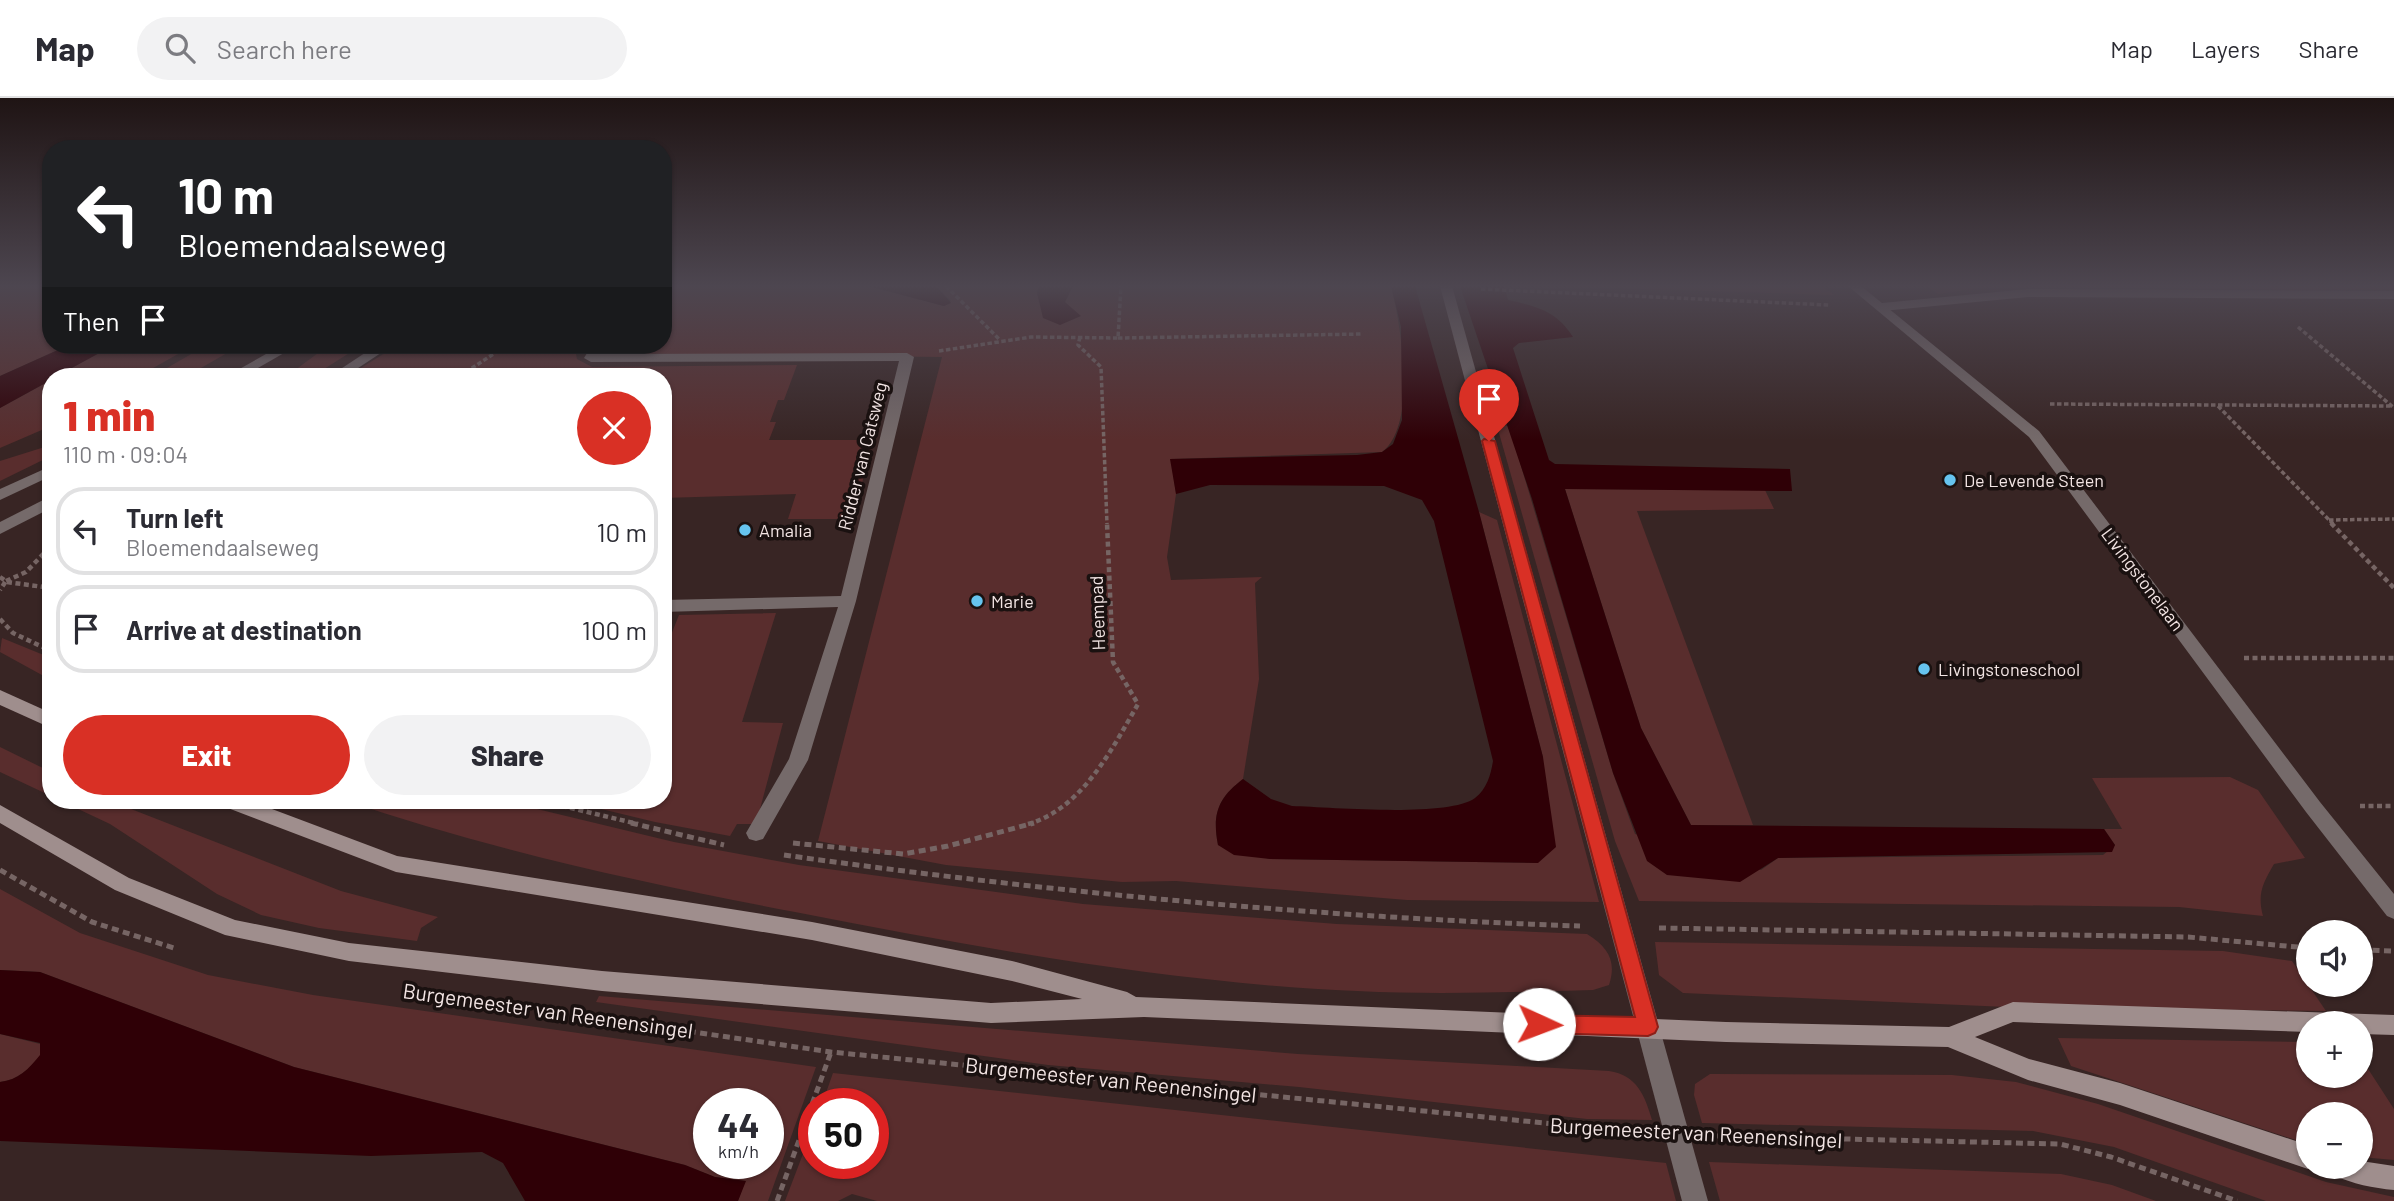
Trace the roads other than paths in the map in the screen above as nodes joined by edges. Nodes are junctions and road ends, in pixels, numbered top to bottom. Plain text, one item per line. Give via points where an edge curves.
1 (1460, 337) edge
2 (1918, 337) edge
3 (276, 354) edge
4 (281, 354) edge
5 (372, 354) edge
6 (593, 354) edge
7 (249, 368) edge
8 (268, 368) edge
9 (350, 368) edge
10 (42, 474) edge
11 (0, 495) edge
12 (42, 506) edge
13 (0, 529) edge
14 (848, 601) junction
15 (672, 606) edge
16 (0, 698) edge
17 (42, 717) edge
18 (250, 809) edge
19 (0, 813) edge
20 (756, 833) road end
21 (2394, 910) edge
22 (1144, 1007) junction
23 (2296, 1022) edge
24 (2373, 1024) edge
25 (2394, 1024) edge
26 (1648, 1027) junction
27 (1949, 1037) junction
28 (2296, 1153) edge
29 (2373, 1176) edge
30 (2394, 1178) edge
31 (1695, 1201) edge

1 - 26 street
2 - 21 street, Livingstonelaan via 2034,434
3 - 7 street
4 - 8 street
5 - 9 street
6 - 14 street, Ridder van Catsweg via 591,358 907,357
10 - 11 street
12 - 13 street
14 - 15 street
14 - 20 street, Ridder van Catsweg via 799,760
16 - 17 main road
18 - 22 main road, Burgemeester van Reenensingel via 396,864 812,931 1012,971
19 - 22 main road, Burgemeester van Reenensingel via 122,884 233,929 349,952 602,981 967,1011
22 - 26 main road, Burgemeester van Reenensingel
23 - 27 main road, Burgemeester van Reenensingel via 2013,1012
24 - 25 main road
26 - 27 main road, Burgemeester van Reenensingel
26 - 31 street
27 - 28 main road, Burgemeester van Reenensingel via 2028,1069
29 - 30 main road

